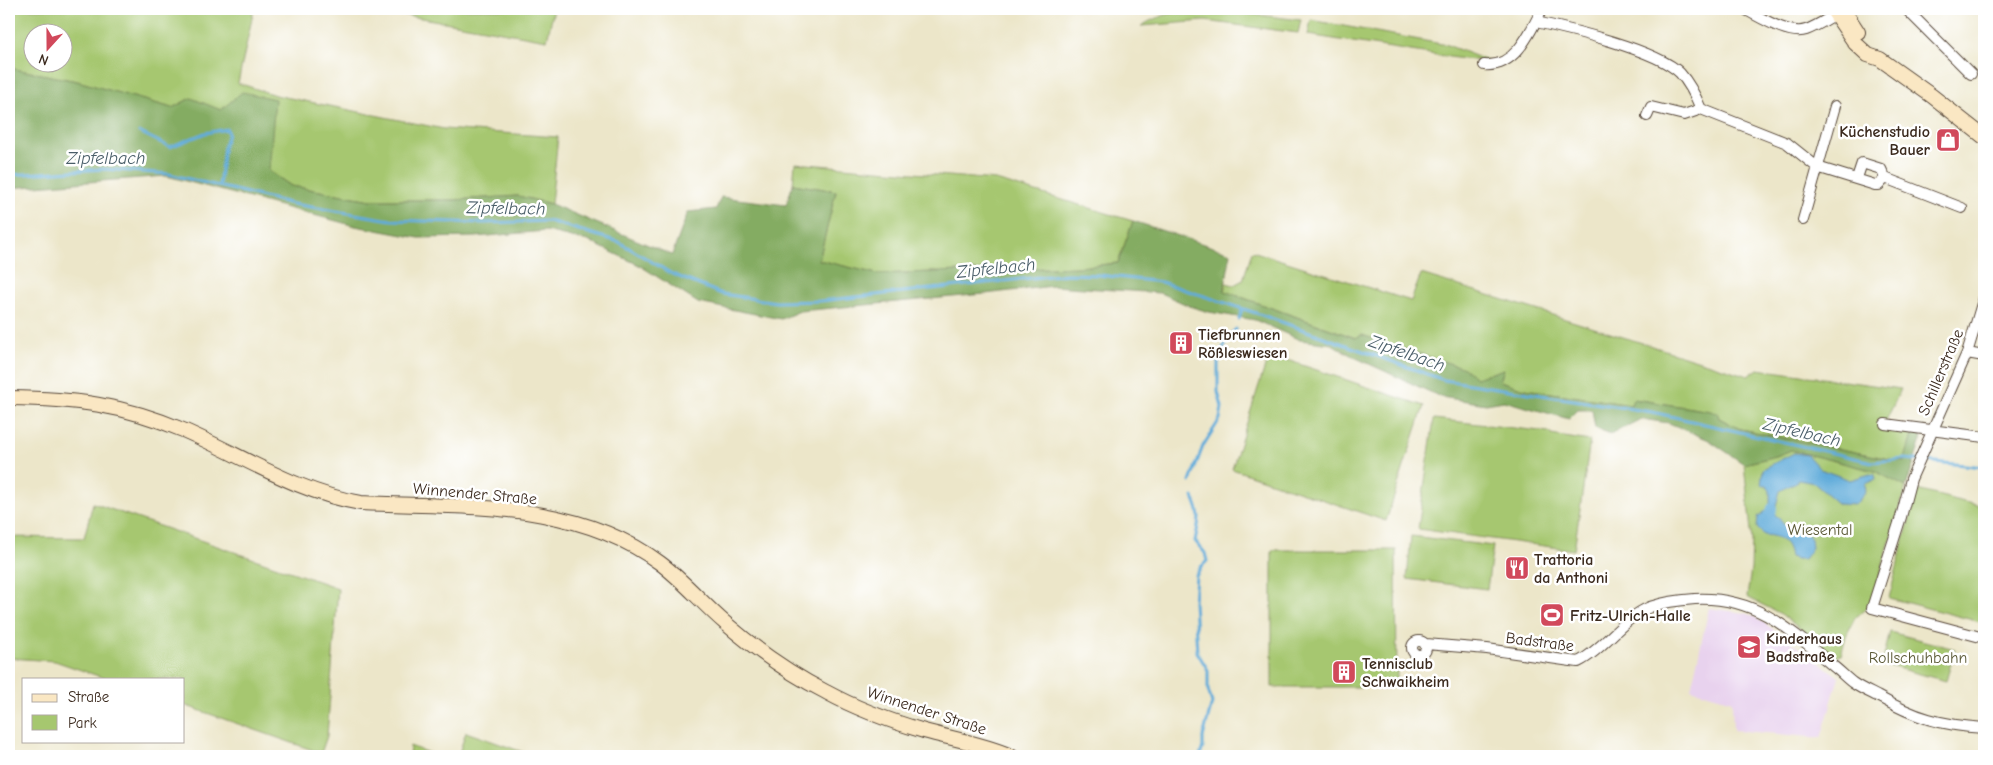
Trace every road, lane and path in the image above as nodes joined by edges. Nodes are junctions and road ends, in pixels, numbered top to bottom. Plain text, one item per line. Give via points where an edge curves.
1 (1542, 9) edge
2 (1744, 9) edge
3 (1906, 9) edge
4 (1838, 10) edge
5 (1536, 22) junction
6 (1484, 65) dead end
7 (1972, 74) dead end
8 (1835, 106) dead end
9 (1701, 110) junction
10 (1647, 116) dead end
11 (1984, 137) edge
12 (1817, 167) junction
13 (1857, 178) junction
14 (1885, 178) junction
15 (1962, 208) dead end
16 (1803, 220) dead end
17 (1984, 297) edge
18 (1967, 353) junction
19 (1984, 356) edge
20 (9, 398) edge
21 (1885, 424) dead end
22 (1932, 430) junction
23 (1984, 438) edge
24 (1984, 638) edge
25 (1426, 644) dead end
26 (1984, 728) edge
27 (1011, 756) edge

1 - 5 street
2 - 4 street via 1796,32 1806,30
3 - 7 street
4 - 11 main road via 1876,50 1880,59
5 - 6 street via 1508,60 1493,66
5 - 9 street via 1651,55 1679,72
8 - 12 street
9 - 10 street via 1684,115 1651,107
9 - 12 street via 1787,143
12 - 13 street
12 - 16 street
13 - 14 street via 1879,185
13 - 14 street via 1862,163 1881,169
14 - 15 street
17 - 18 street, Schillerstraße
18 - 19 street
18 - 22 street, Schillerstraße
20 - 27 main road, Winnender Straße via 89,402 138,414 181,429 315,491 344,500 513,510 600,530 659,562 750,643 818,688 875,714
21 - 22 street
22 - 23 street
22 - 24 street, Schillerstraße via 1911,479 1872,608
25 - 26 street, Badstraße via 1578,662 1649,607 1680,600 1712,598 1763,612 1777,620 1854,684 1921,718 1948,725

